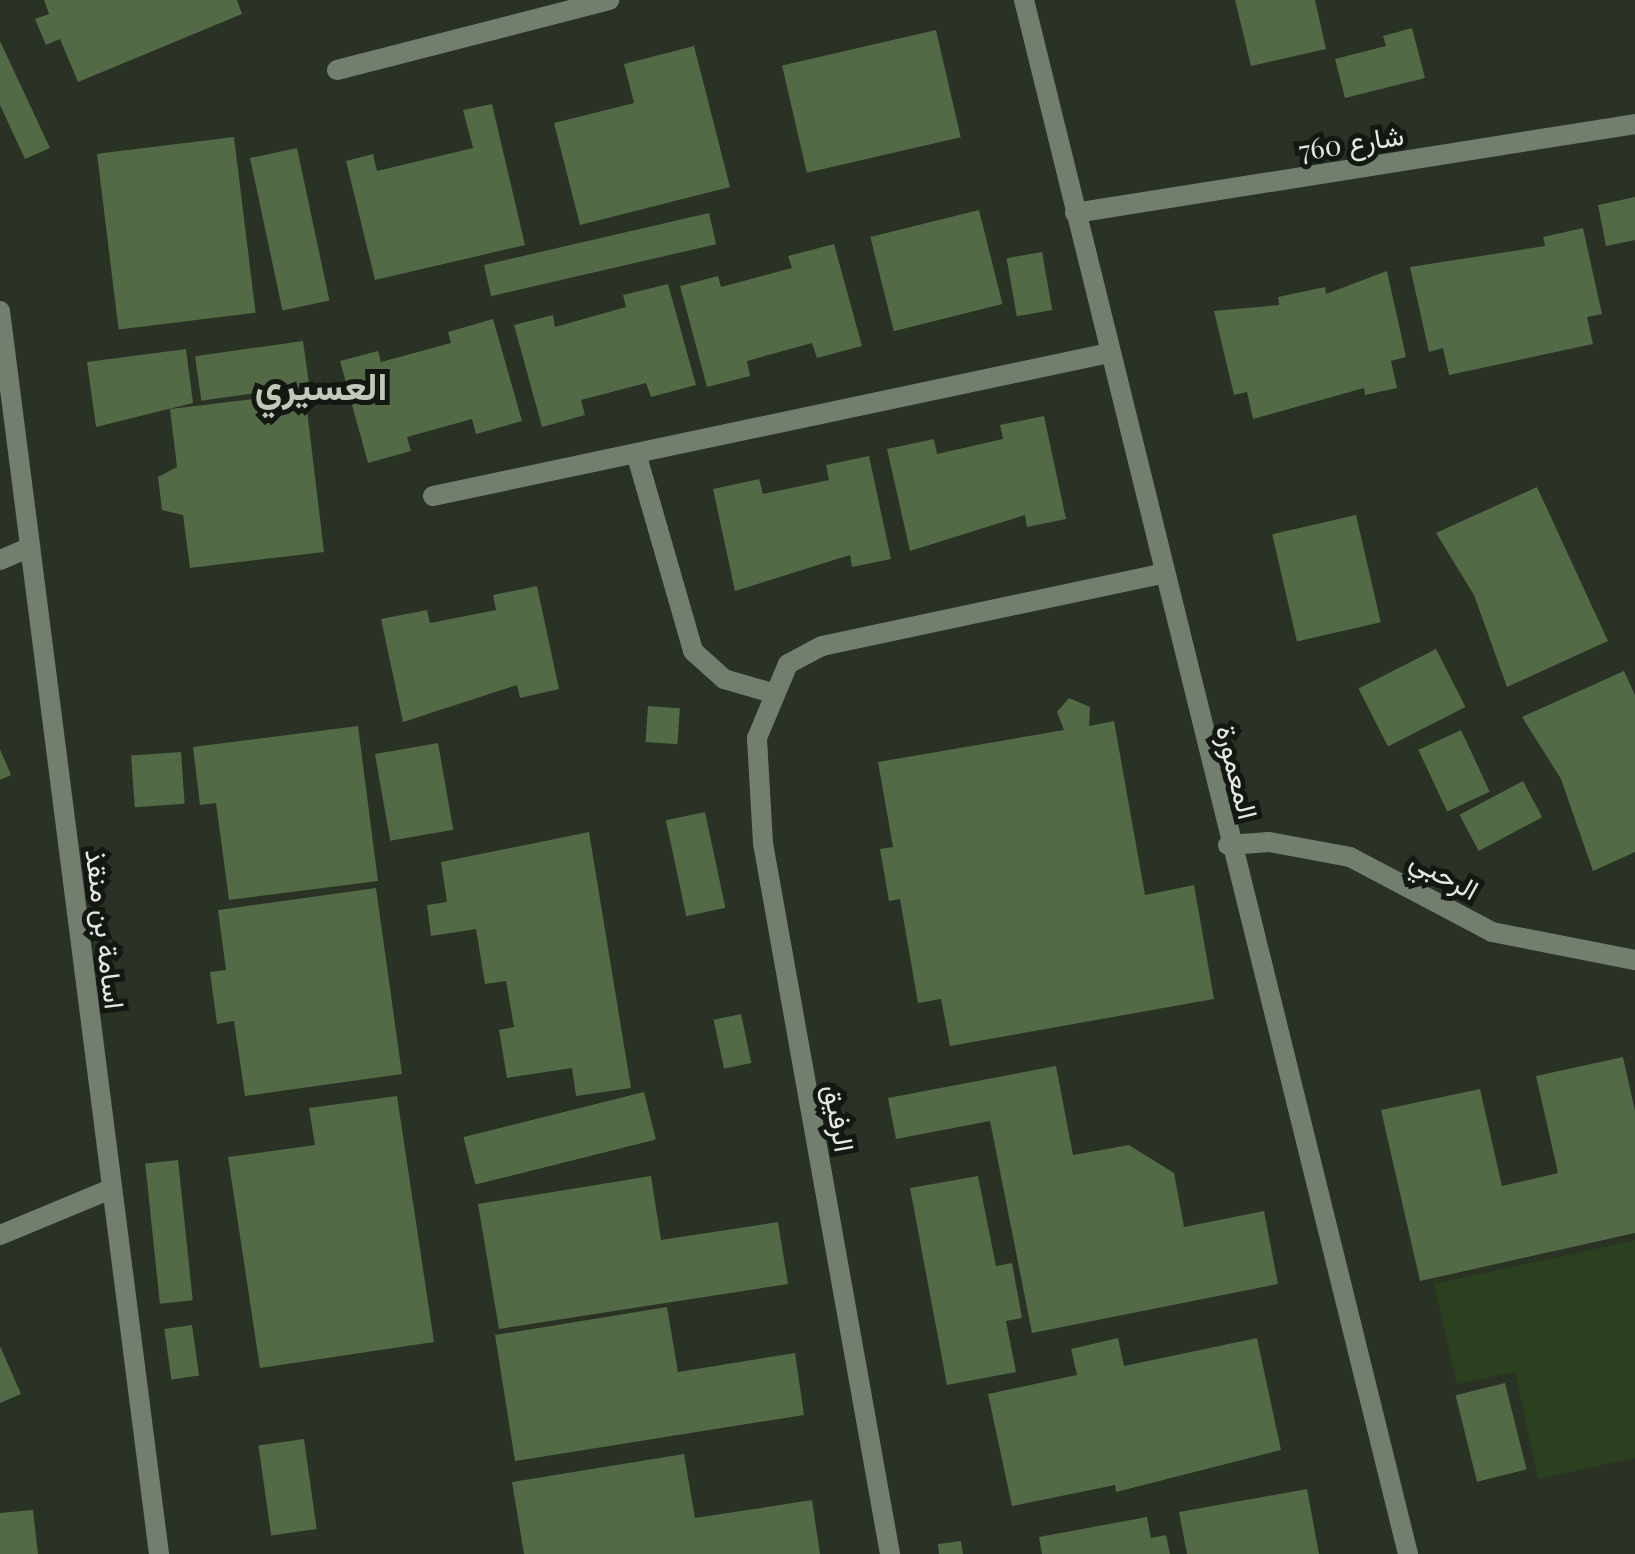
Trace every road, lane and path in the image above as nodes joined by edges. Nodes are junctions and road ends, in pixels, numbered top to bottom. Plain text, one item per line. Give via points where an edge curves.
1 (609, 0) edge
2 (1024, 0) edge
3 (336, 70) dead end
4 (1635, 124) edge
5 (1075, 214) junction
6 (0, 311) edge
7 (1109, 353) junction
8 (636, 453) junction
9 (433, 496) dead end
10 (30, 547) junction
11 (0, 560) edge
12 (1161, 574) junction
13 (769, 692) junction
14 (1228, 845) junction
15 (1635, 960) edge
16 (112, 1188) junction
17 (0, 1234) edge
18 (159, 1554) edge
19 (890, 1554) edge
20 (1408, 1554) edge

1 - 3 street
2 - 5 street, المعمورة
4 - 5 street, شارع 760
5 - 7 street, المعمورة
6 - 10 street, اسامة بن منقذ
7 - 8 street
7 - 12 street, المعمورة
8 - 9 street
8 - 13 street via 693,651 724,679
10 - 11 street
10 - 16 street, اسامة بن منقذ
12 - 13 street, الرفيق via 822,646 788,664
12 - 14 street, المعمورة
13 - 19 street, الرفيق via 756,738 760,828
14 - 15 street, الرحبي via 1269,842 1350,857 1492,932
14 - 20 street, المعمورة
16 - 17 street
16 - 18 street, اسامة بن منقذ

